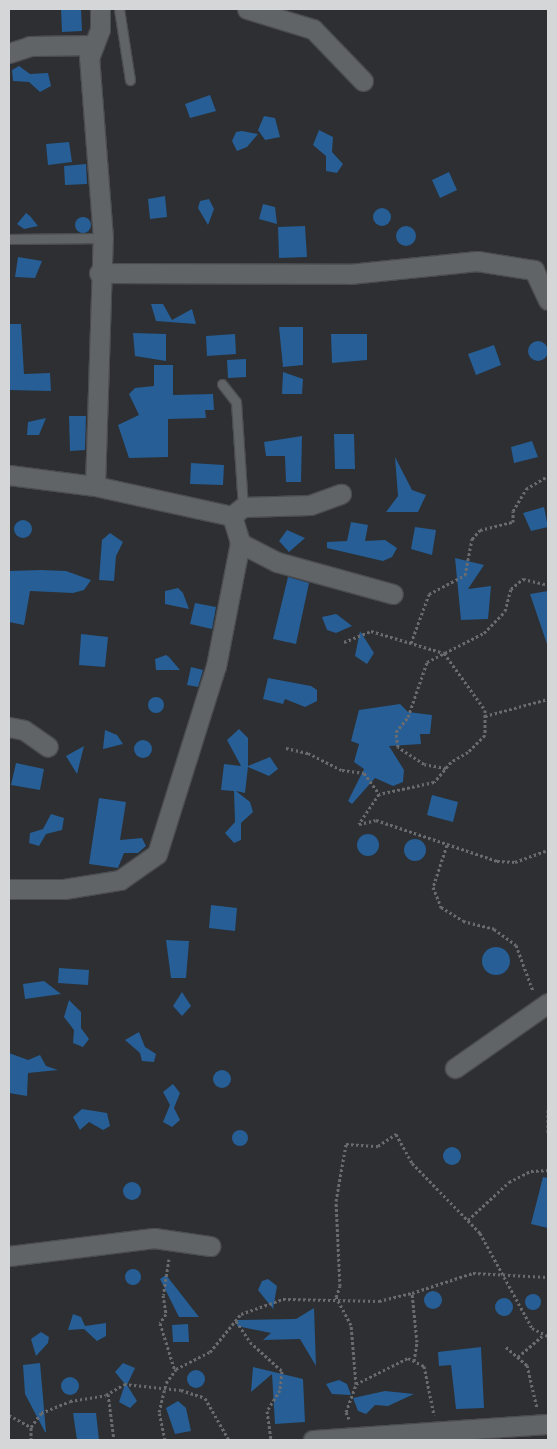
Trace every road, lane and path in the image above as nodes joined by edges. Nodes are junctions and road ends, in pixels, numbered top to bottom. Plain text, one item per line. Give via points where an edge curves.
1 (100, 9) edge
2 (118, 9) edge
3 (247, 9) edge
4 (94, 44) junction
5 (9, 53) edge
6 (130, 80) dead end
7 (363, 81) dead end
8 (103, 238) junction
9 (9, 239) edge
10 (99, 273) junction
11 (548, 300) edge
12 (222, 384) dead end
13 (9, 475) edge
14 (548, 476) edge
15 (95, 486) junction
16 (341, 494) dead end
17 (237, 512) junction
18 (240, 543) junction
19 (548, 585) edge
20 (392, 594) dead end
21 (344, 642) dead end
22 (411, 643) junction
23 (444, 653) junction
24 (548, 700) edge
25 (485, 716) junction
26 (9, 727) edge
27 (48, 747) dead end
28 (286, 748) dead end
29 (446, 768) junction
30 (379, 794) junction
31 (447, 845) junction
32 (548, 850) edge
33 (9, 889) edge
34 (543, 1007) edge
35 (455, 1068) dead end
36 (548, 1110) edge
37 (548, 1134) edge
38 (548, 1170) edge
39 (468, 1220) junction
40 (172, 1241) junction
41 (210, 1246) dead end
42 (9, 1256) edge
43 (505, 1274) junction
44 (548, 1277) edge
45 (412, 1293) junction
46 (336, 1297) junction
47 (236, 1321) junction
48 (542, 1336) junction
49 (548, 1336) edge
50 (506, 1347) dead end
51 (518, 1357) junction
52 (414, 1361) junction
53 (175, 1371) junction
54 (356, 1384) junction
55 (162, 1391) junction
56 (108, 1394) junction
57 (9, 1415) edge
58 (543, 1424) edge
59 (31, 1427) junction
60 (439, 1431) junction
61 (359, 1437) junction
62 (31, 1440) edge
63 (114, 1440) edge
64 (165, 1440) edge
65 (229, 1440) edge
66 (271, 1440) edge
67 (313, 1440) edge

1 - 4 street
2 - 6 lane
3 - 7 street via 313,29
4 - 5 street via 30,46
4 - 8 street via 89,58
8 - 9 lane
8 - 10 street
10 - 11 street via 349,274 478,261 534,270
10 - 15 street
12 - 17 lane via 236,402
13 - 15 street
14 - 22 path via 526,489 514,511 513,522 480,530 472,539 465,575 429,594
15 - 17 street
16 - 17 street via 310,505
17 - 18 street
18 - 20 street via 277,562
18 - 33 street via 216,666 157,854 120,880 64,890
19 - 23 path via 523,579 511,589 505,611 484,633
21 - 22 path via 371,631
22 - 23 path
23 - 25 path via 452,669 471,686
23 - 29 path via 427,662 408,717 396,732 398,747 424,764
24 - 25 path
25 - 29 path via 485,735
26 - 27 street via 24,730
28 - 30 path via 308,753 342,770 364,774
29 - 30 path via 434,782
30 - 31 path via 359,824 376,820
31 - 32 path via 497,861 516,862
31 - 34 path via 433,887 441,907 463,921 494,929 516,945
34 - 35 street
36 - 37 path
38 - 39 path via 531,1171 509,1182
39 - 43 path
39 - 46 path via 412,1163 396,1134 378,1146 346,1144 336,1201 340,1286
40 - 41 street
40 - 42 street via 99,1243 68,1252
40 - 53 path via 163,1295 166,1314 160,1322
43 - 44 path
43 - 45 path via 473,1272
43 - 48 path via 532,1328
45 - 46 path via 379,1301
45 - 52 path via 417,1342
46 - 47 path via 259,1304
46 - 54 path via 351,1325
47 - 53 path via 210,1352
47 - 66 path via 250,1342 282,1371 280,1390 268,1411
48 - 49 path
48 - 51 path
50 - 51 path
51 - 58 path via 532,1375
52 - 54 path via 408,1358 384,1367 377,1376
52 - 60 path via 424,1366
53 - 55 path
54 - 61 path via 346,1412
55 - 56 path via 124,1384
55 - 64 path via 159,1412
55 - 65 path via 181,1390 205,1398
56 - 59 path via 55,1405 41,1413
56 - 63 path
57 - 59 path
58 - 60 street
59 - 62 path
60 - 61 street
61 - 67 street

